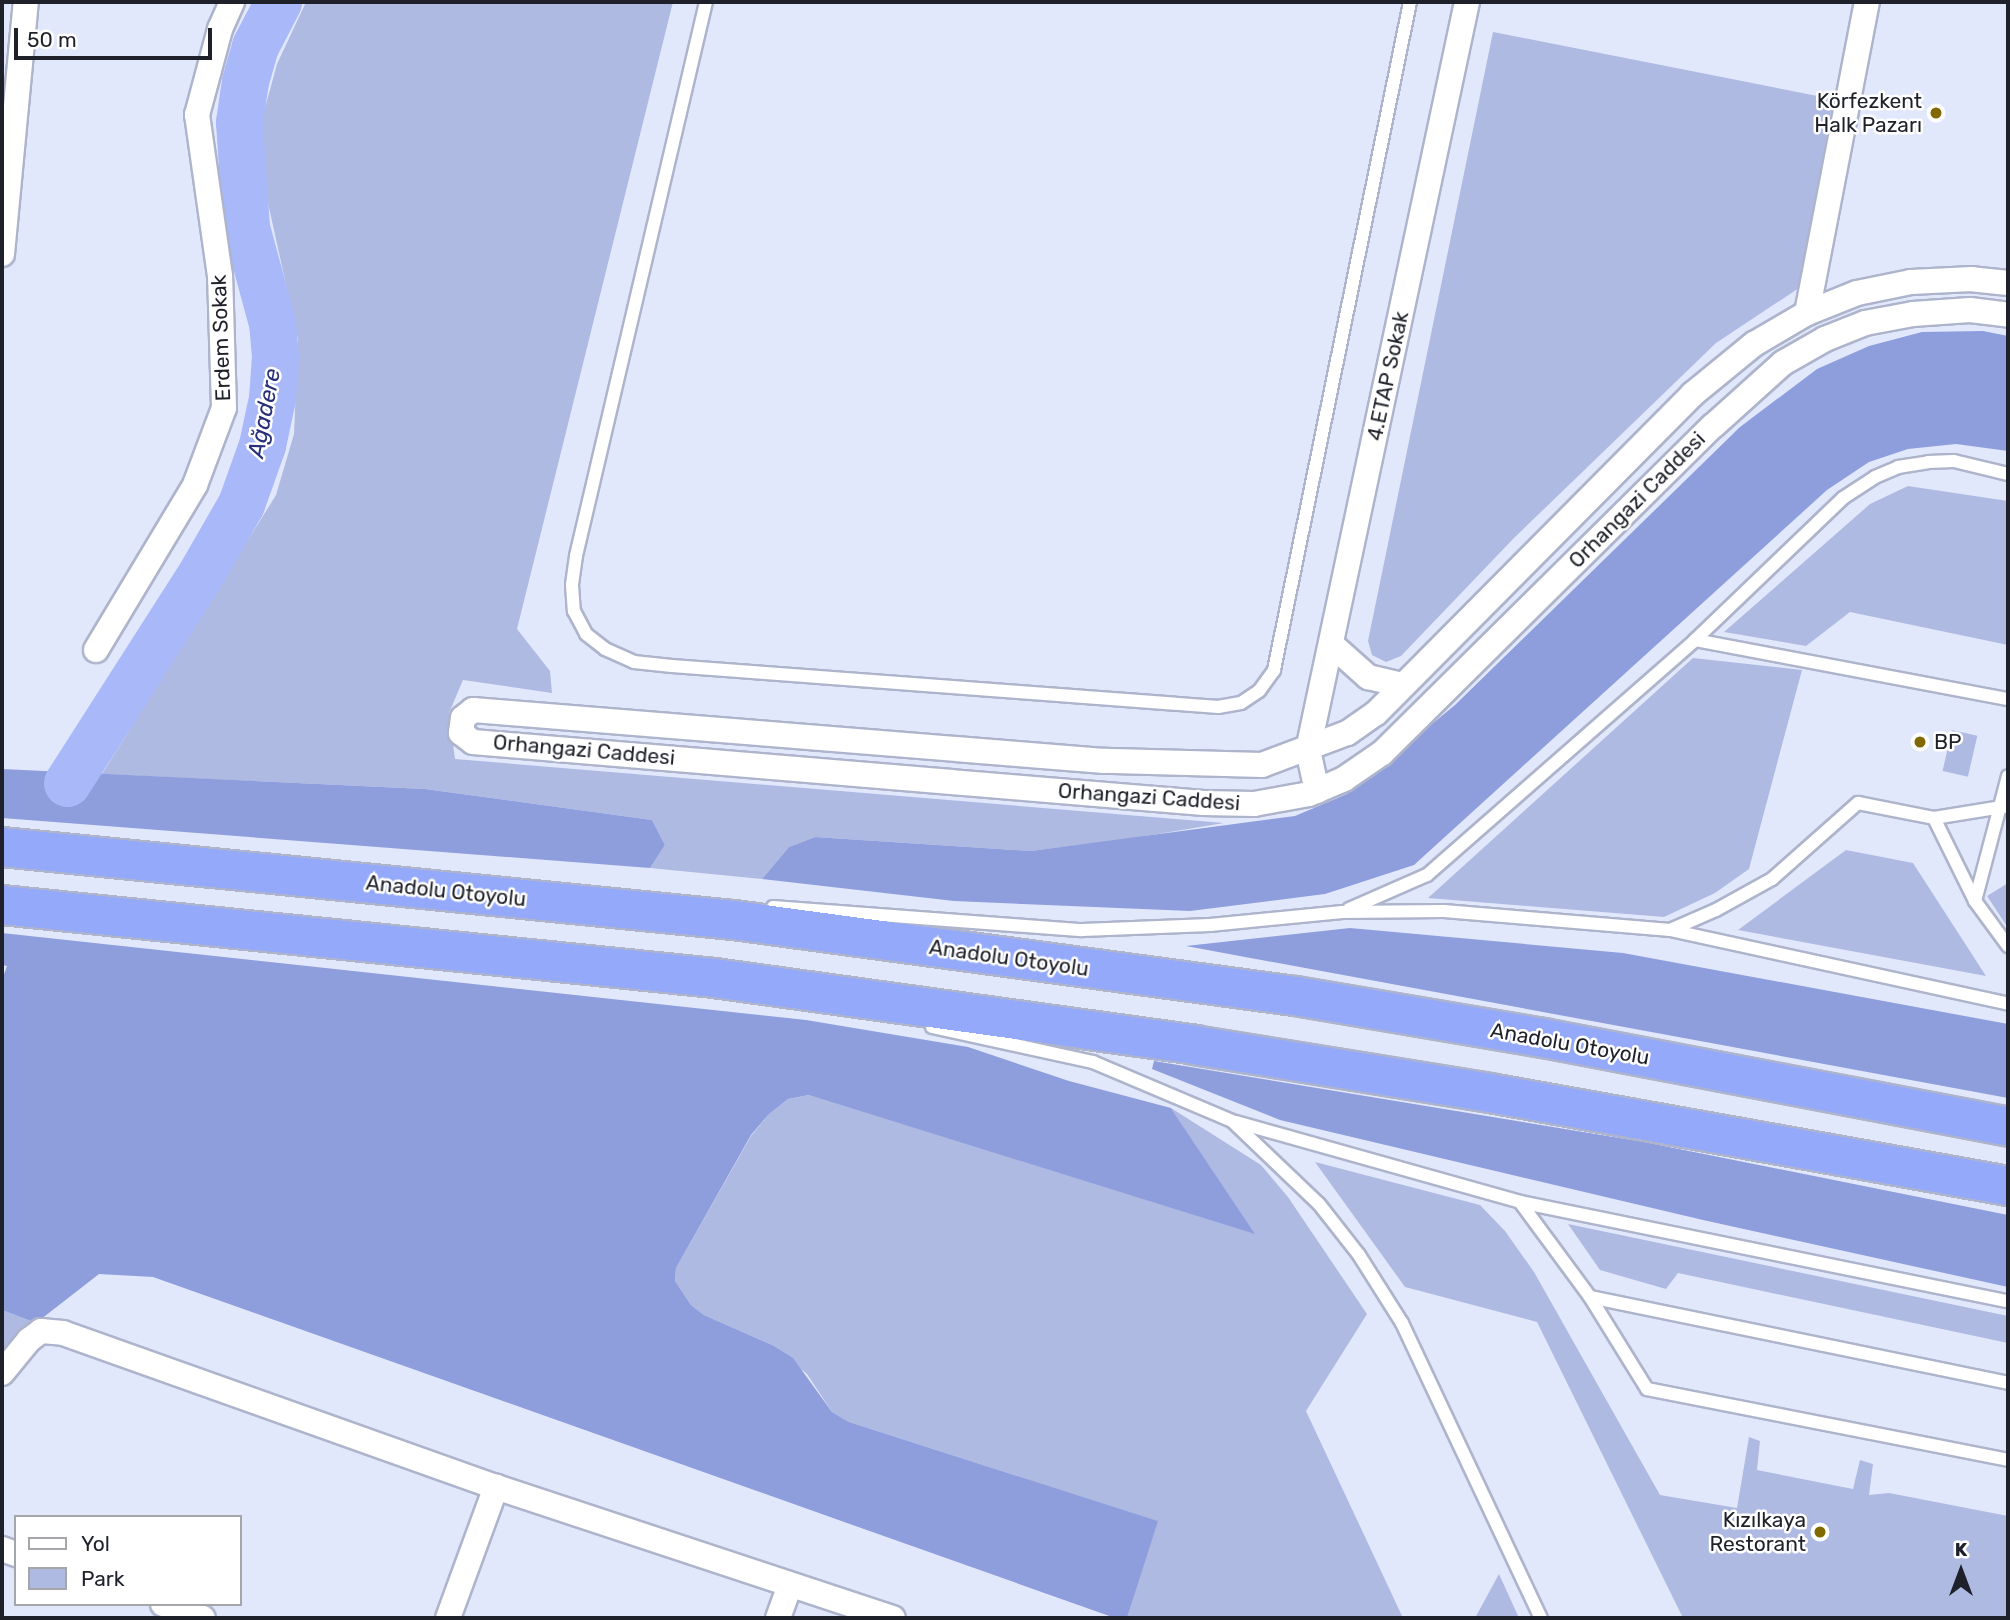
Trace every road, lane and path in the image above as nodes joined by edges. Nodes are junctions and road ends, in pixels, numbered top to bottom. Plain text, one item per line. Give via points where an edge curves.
1 (26, 2) edge
2 (232, 2) edge
3 (706, 2) edge
4 (1410, 2) edge
5 (1467, 2) edge
6 (1867, 2) edge
7 (2, 254) edge
8 (2008, 283) edge
9 (1807, 313) junction
10 (2008, 315) edge
11 (2008, 474) edge
12 (1695, 640) junction
13 (1331, 644) junction
14 (96, 650) dead end
15 (1403, 685) junction
16 (2008, 699) edge
17 (1308, 750) junction
18 (2008, 776) edge
19 (1317, 791) junction
20 (2006, 809) edge
21 (1934, 818) junction
22 (2, 847) edge
23 (286, 874) junction
24 (690, 901) dead end
25 (1975, 901) junction
26 (2, 905) edge
27 (760, 906) dead end
28 (1342, 912) junction
29 (1670, 930) junction
30 (2008, 946) edge
31 (713, 978) junction
32 (2008, 1004) edge
33 (876, 1014) dead end
34 (917, 1023) dead end
35 (1232, 1121) junction
36 (2008, 1127) edge
37 (2008, 1186) edge
38 (1521, 1202) junction
39 (1590, 1297) junction
40 (2008, 1301) edge
41 (2, 1373) edge
42 (2008, 1383) edge
43 (2008, 1460) edge
44 (496, 1487) junction
45 (790, 1585) junction
46 (169, 1606) edge
47 (203, 1618) edge
48 (448, 1618) edge
49 (778, 1618) edge
50 (893, 1618) edge
51 (1541, 1618) edge

1 - 7 street
2 - 14 street, Erdem Sokak via 197,114 220,276 224,408 195,485
3 - 4 lane via 576,556 574,611 586,634 634,662 659,665 1218,707 1241,703 1259,691 1274,670
5 - 13 street, 4.ETAP Sokak
6 - 9 street
8 - 9 street, Orhangazi Caddesi via 1972,279 1911,282 1857,293
9 - 15 street, Orhangazi Caddesi via 1754,344 1693,394
10 - 19 street, Orhangazi Caddesi via 1970,310 1866,323 1825,338 1783,363 1713,426 1382,753
11 - 12 lane via 1954,461 1898,467 1875,477 1843,498
12 - 16 lane
12 - 28 lane via 1427,874
13 - 15 street via 1368,677
13 - 17 street, 4.ETAP Sokak
15 - 17 street, Orhangazi Caddesi via 1376,713
17 - 19 street
17 - 19 street, Orhangazi Caddesi via 1262,765 1104,761 473,710 463,718 461,733 473,742 1203,803 1254,804
18 - 20 lane
20 - 21 lane
20 - 25 lane
21 - 25 lane
21 - 29 lane via 1858,803 1772,878
22 - 23 highway, Anadolu Otoyolu
23 - 24 lane
23 - 36 highway, Anadolu Otoyolu via 734,920 1295,996
25 - 30 lane
26 - 31 highway
27 - 28 lane via 1082,930 1210,925
28 - 29 lane via 1444,911
29 - 32 lane
31 - 33 lane
31 - 37 highway via 1194,1045
34 - 35 lane via 1093,1062
35 - 38 lane
35 - 51 lane via 1319,1204 1359,1255 1402,1323
38 - 39 lane
38 - 40 lane
39 - 42 lane
39 - 43 lane via 1647,1390
41 - 44 street via 41,1331 63,1333
44 - 45 street
44 - 48 street
45 - 49 street
45 - 50 street
46 - 47 street

